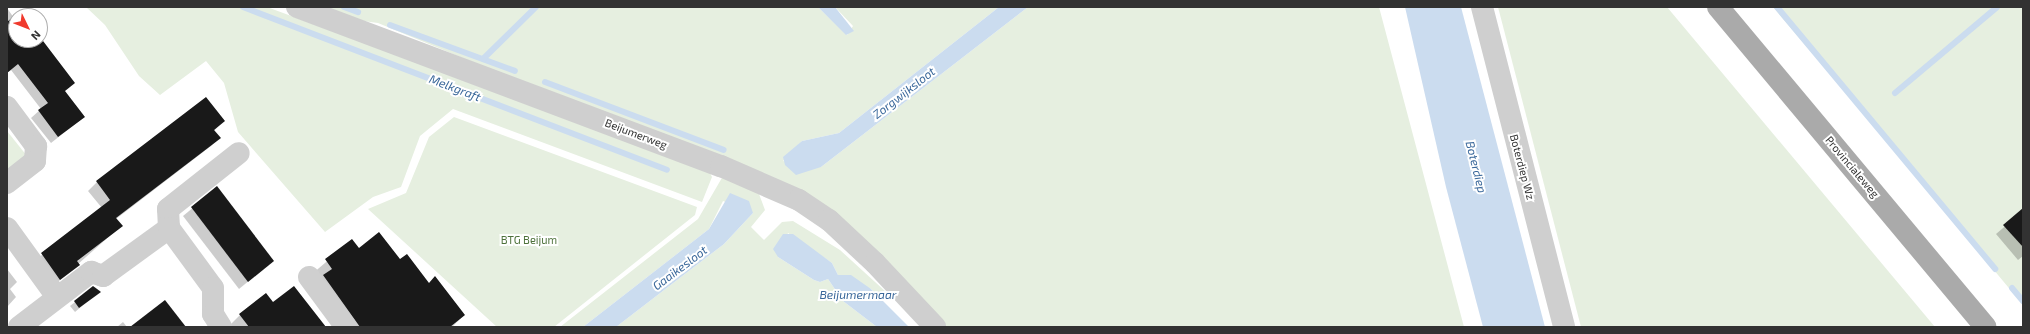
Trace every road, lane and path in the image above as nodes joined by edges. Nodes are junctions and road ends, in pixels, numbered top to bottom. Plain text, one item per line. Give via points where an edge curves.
1 (297, 7) edge
2 (1482, 7) edge
3 (1718, 7) edge
4 (7, 107) edge
5 (238, 153) dead end
6 (7, 183) edge
7 (7, 228) edge
8 (169, 228) junction
9 (309, 277) dead end
10 (57, 297) junction
11 (19, 327) edge
12 (221, 327) edge
13 (346, 327) edge
14 (934, 327) edge
15 (1564, 327) edge
16 (1986, 327) edge

1 - 14 street, Beijumerweg via 721,166 799,200 829,220 875,263
2 - 15 street, Boterdiep Wz
3 - 16 main road, Provincialeweg
4 - 6 street via 36,146 35,161
5 - 8 street via 168,209
7 - 10 street
8 - 10 street via 103,276 91,272
8 - 12 street via 213,288 213,314
9 - 13 street
10 - 11 street

